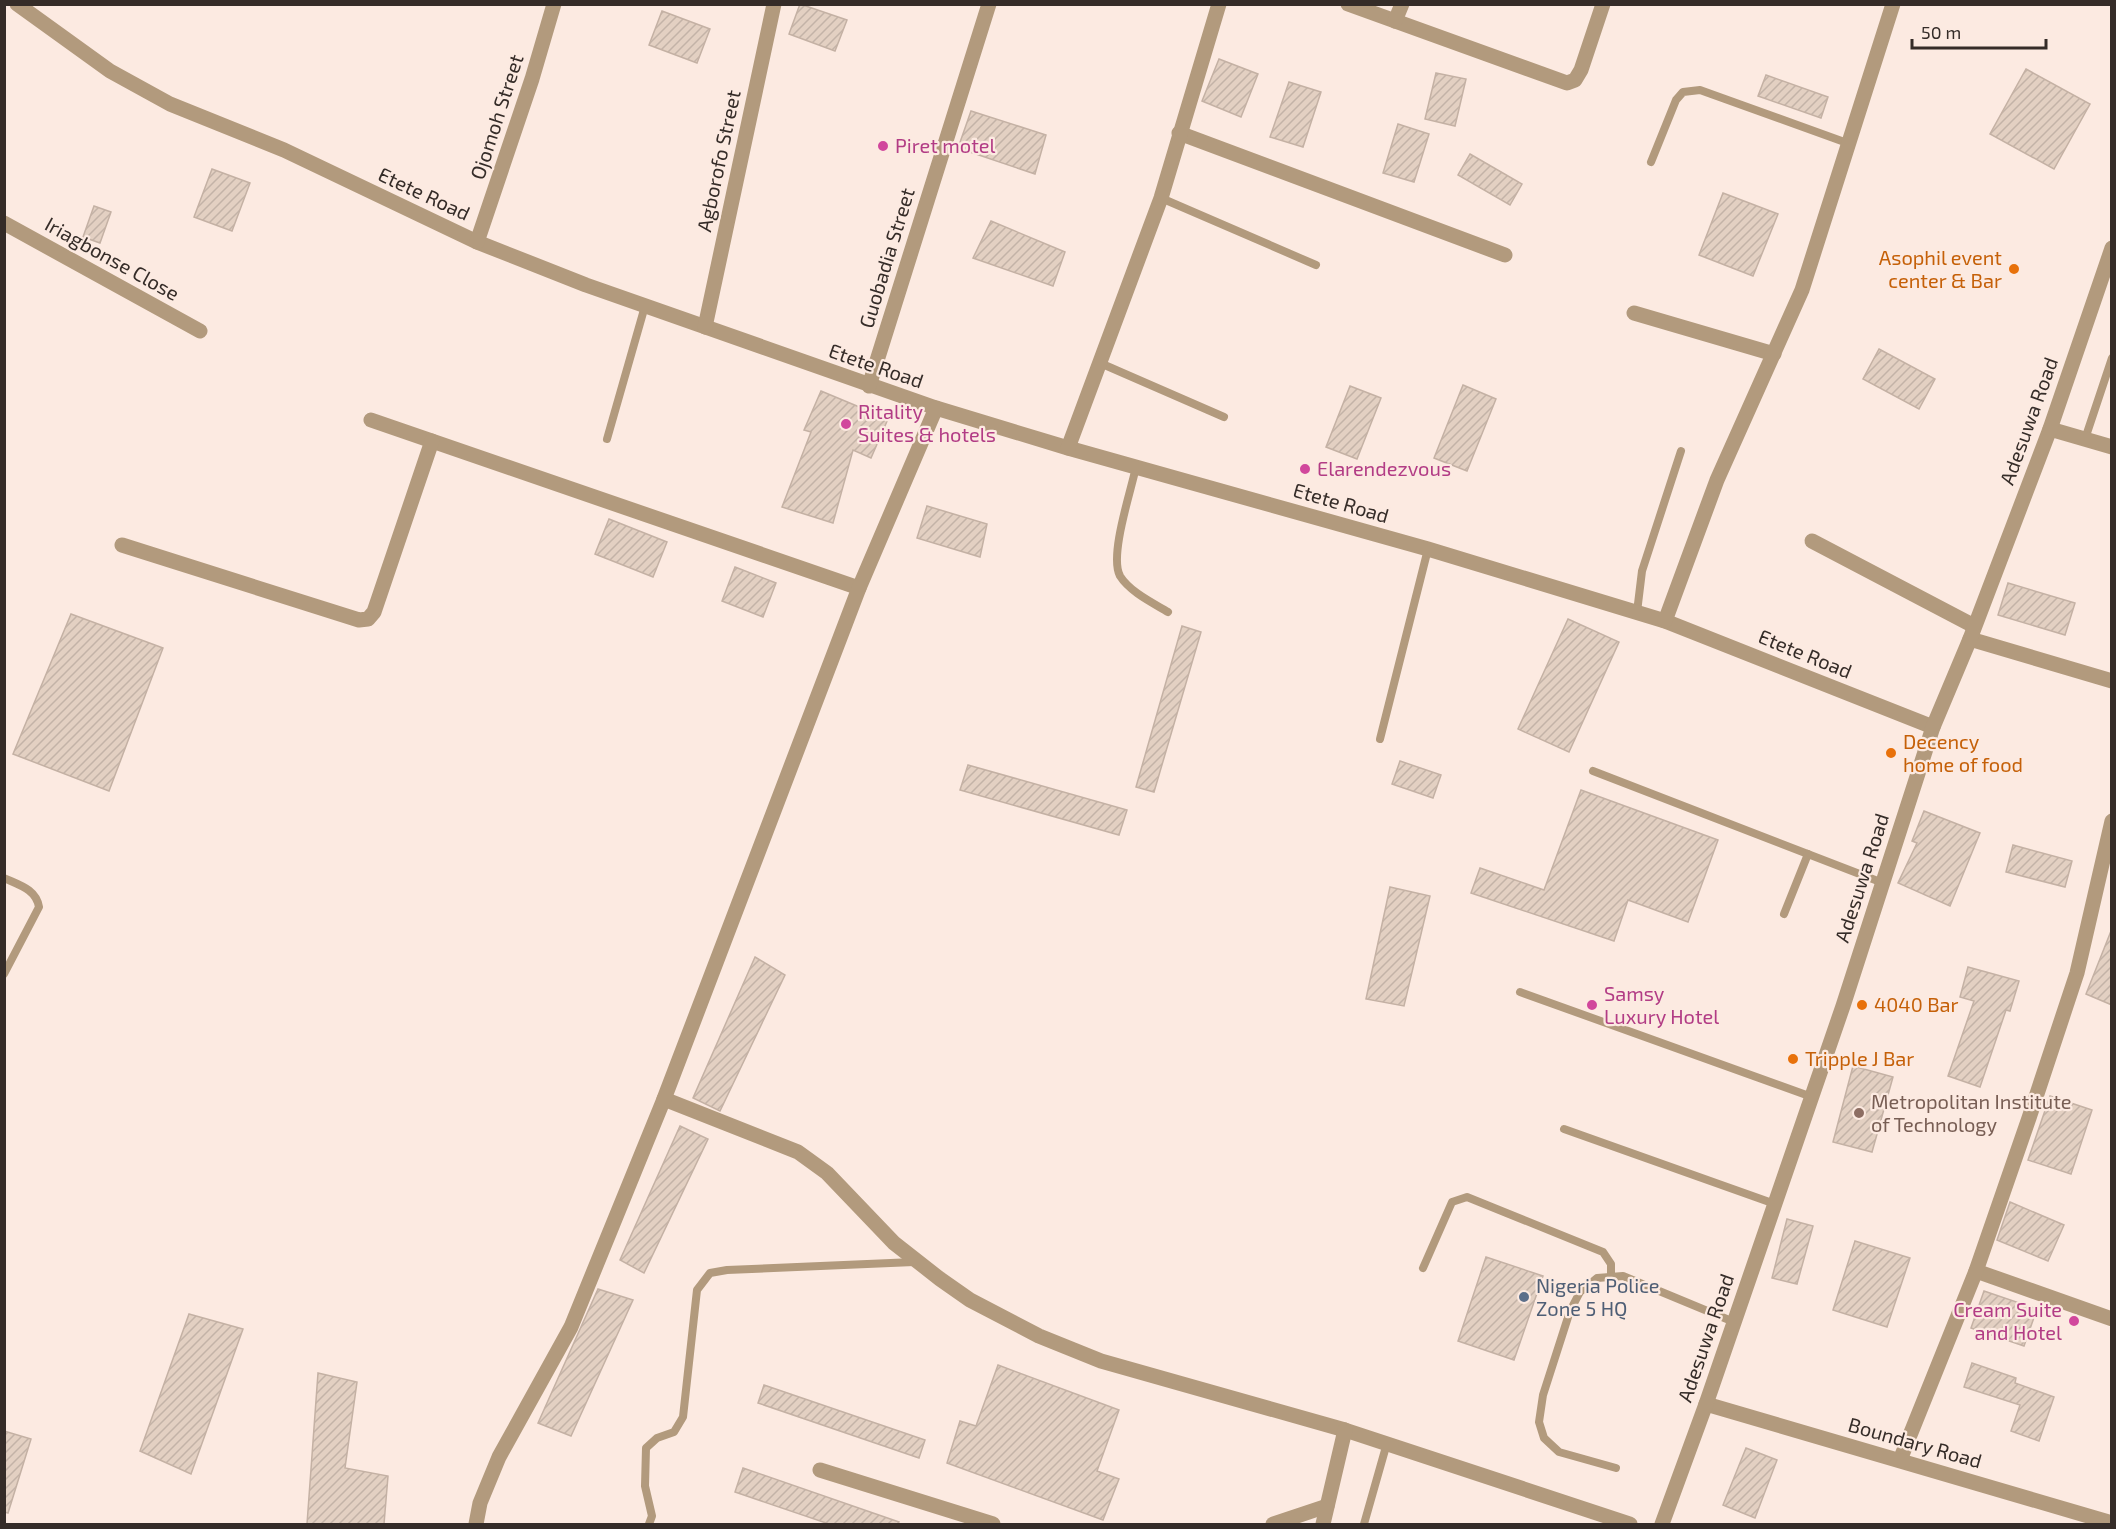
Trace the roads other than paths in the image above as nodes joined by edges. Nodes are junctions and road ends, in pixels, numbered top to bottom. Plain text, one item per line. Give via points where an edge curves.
1 (17, 4) edge
2 (554, 4) edge
3 (774, 4) edge
4 (989, 4) edge
5 (1219, 4) edge
6 (1348, 4) edge
7 (1402, 4) edge
8 (1604, 4) edge
9 (1893, 4) edge
10 (1395, 21) junction
11 (1179, 133) junction
12 (1850, 144) junction
13 (1651, 162) dead end
14 (1161, 198) junction
15 (4, 223) edge
16 (477, 242) junction
17 (2111, 250) edge
18 (1505, 255) dead end
19 (1316, 265) dead end
20 (645, 306) junction
21 (1634, 313) dead end
22 (705, 327) junction
23 (200, 331) dead end
24 (1774, 354) junction
25 (2112, 358) edge
26 (1100, 363) junction
27 (869, 386) junction
28 (936, 408) junction
29 (1224, 417) dead end
30 (371, 420) dead end
31 (2050, 429) junction
32 (607, 439) dead end
33 (2085, 439) junction
34 (432, 441) junction
35 (2112, 447) edge
36 (1068, 448) junction
37 (1681, 451) dead end
38 (1136, 467) junction
39 (1812, 541) dead end
40 (122, 545) dead end
41 (1428, 549) junction
42 (859, 588) junction
43 (1168, 612) dead end
44 (1637, 612) junction
45 (1665, 621) junction
46 (1972, 633) junction
47 (2112, 681) edge
48 (1933, 727) junction
49 (1380, 739) dead end
50 (1593, 771) dead end
51 (2112, 821) edge
52 (1808, 854) junction
53 (4, 878) edge
54 (1882, 883) junction
55 (1785, 914) dead end
56 (4, 974) edge
57 (1520, 992) dead end
58 (1812, 1096) junction
59 (664, 1099) junction
60 (1564, 1129) dead end
61 (1775, 1204) junction
62 (919, 1262) junction
63 (1423, 1268) dead end
64 (1976, 1271) junction
65 (1611, 1275) junction
66 (2112, 1318) edge
67 (1734, 1322) junction
68 (1706, 1404) junction
69 (1344, 1430) junction
70 (1387, 1443) junction
71 (1900, 1460) junction
72 (1616, 1468) dead end
73 (820, 1470) dead end
74 (1327, 1506) junction
75 (2112, 1523) edge
76 (476, 1524) edge
77 (650, 1524) edge
78 (993, 1524) edge
79 (1273, 1524) edge
80 (1323, 1524) edge
81 (1364, 1524) edge
82 (1630, 1524) edge
83 (1662, 1524) edge

1 - 16 street, Etete Road via 110,71 170,104 284,150
2 - 16 street, Ojomoh Street
3 - 22 street, Agborofo Street
4 - 27 street, Guobadia Street
5 - 11 street
6 - 10 street
7 - 10 street
8 - 10 street via 1581,70 1575,80 1567,83
9 - 12 street
11 - 14 street
11 - 18 street
12 - 13 lane via 1700,90 1683,92 1676,100
12 - 24 street via 1802,290
14 - 19 lane
14 - 26 street
15 - 23 street, Iriagbonse Close
16 - 20 street, Etete Road
17 - 31 street, Adesuwa Road
20 - 22 street, Etete Road
20 - 32 lane
21 - 24 street
22 - 27 street, Etete Road
24 - 45 street via 1717,480
25 - 33 lane
26 - 29 lane
26 - 36 street
27 - 28 street, Etete Road
28 - 36 street, Etete Road
28 - 42 street
30 - 34 street
31 - 33 street
31 - 46 street, Adesuwa Road
33 - 35 street
34 - 40 street via 374,612 368,619 348,617
34 - 42 street
36 - 38 street, Etete Road
37 - 44 lane via 1642,571
38 - 41 street, Etete Road
38 - 43 lane via 1118,549 1119,575
39 - 46 street
41 - 44 street, Etete Road
41 - 49 lane
42 - 59 street
44 - 45 street, Etete Road
45 - 48 street, Etete Road
46 - 47 street
46 - 48 street, Adesuwa Road
48 - 54 street, Adesuwa Road
50 - 52 lane
51 - 64 street via 2077,973
52 - 54 lane
52 - 55 lane
53 - 56 lane via 31,891 39,907
54 - 58 street, Adesuwa Road
57 - 58 lane
58 - 61 street, Adesuwa Road
59 - 62 street via 798,1152 827,1173 894,1243
59 - 76 street via 571,1327 499,1457 480,1503
60 - 61 lane
61 - 67 street, Adesuwa Road
62 - 69 street via 970,1299 1039,1336 1101,1361
62 - 77 lane via 710,1273 697,1290 683,1417 674,1432 657,1438 646,1448
63 - 65 lane via 1452,1202 1467,1197 1604,1252 1611,1264
64 - 66 street
64 - 71 street
65 - 67 lane via 1623,1276
65 - 72 lane via 1597,1278 1580,1292 1570,1311 1543,1395 1539,1422 1544,1438 1559,1452
67 - 68 street, Adesuwa Road
68 - 71 street, Boundary Road
68 - 83 street, Adesuwa Road
69 - 70 street
69 - 74 street
70 - 81 lane
70 - 82 street
71 - 75 street, Boundary Road
73 - 78 street
74 - 79 street
74 - 80 street

